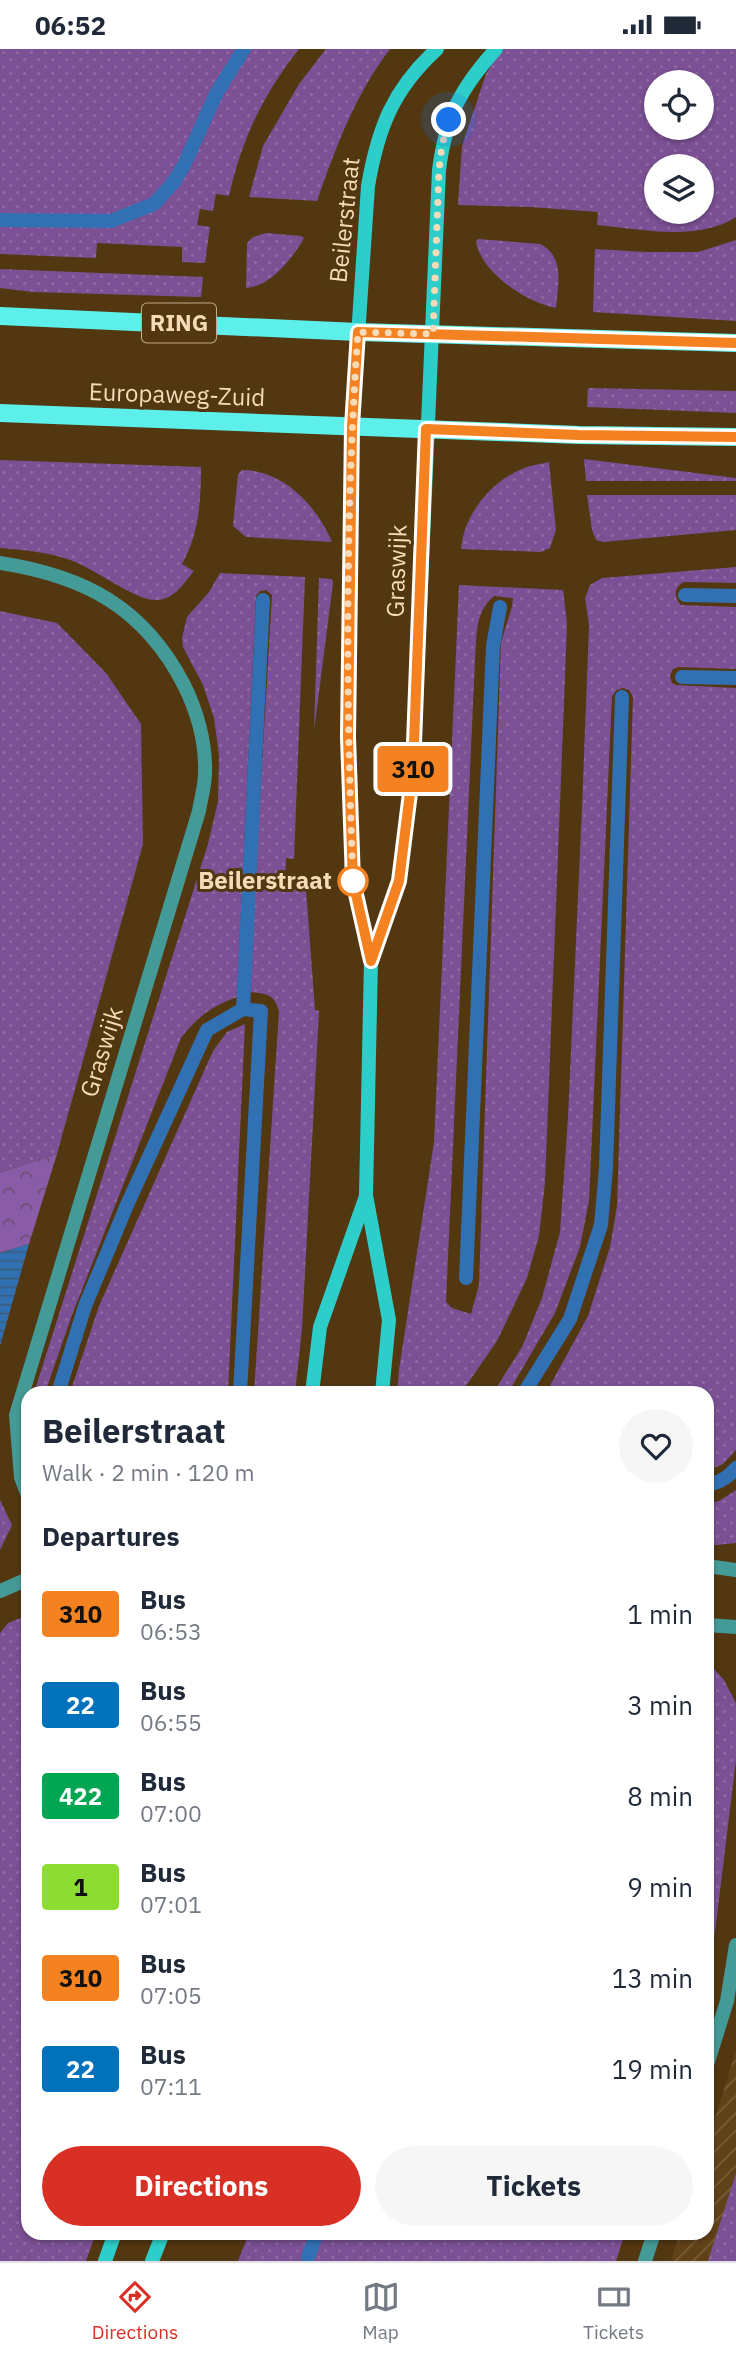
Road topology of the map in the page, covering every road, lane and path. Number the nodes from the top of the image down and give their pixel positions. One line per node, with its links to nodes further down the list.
1 (437, 49): 4 (main road, Beilerstraat)
2 (496, 49): 5 (main road)
3 (0, 316): 4 (main road, RING)
4 (358, 332): 5 (main road, RING); 8 (main road)
5 (433, 334): 6 (main road, RING); 9 (main road)
6 (736, 343)
7 (0, 413): 8 (main road, Europaweg-Zuid)
8 (352, 426): 9 (main road, Europaweg-Zuid); 12 (main road, Graswijk)
9 (426, 429): 10 (main road, Europaweg-Zuid); 12 (main road, Graswijk)
10 (736, 437)
11 (0, 563): 14 (street, Graswijk)
12 (371, 961): 13 (main road, Graswijk)
13 (366, 1195): 15 (main road, Graswijk); 16 (main road, Graswijk)
14 (25, 1386)
15 (313, 1386)
16 (383, 1386)
17 (21, 1398): 18 (street, Graswijk)
18 (21, 1477)
19 (714, 1567): 20 (street)
20 (736, 1570)
21 (21, 1582): 22 (street)
22 (0, 1591)
23 (714, 1625): 24 (street)
24 (736, 1627)
25 (736, 1945): 26 (street)
26 (714, 2043)
27 (112, 2240): 30 (main road)
28 (160, 2240): 31 (main road)
29 (652, 2240): 32 (street)
30 (105, 2261)
31 (152, 2261)
32 (645, 2261)

